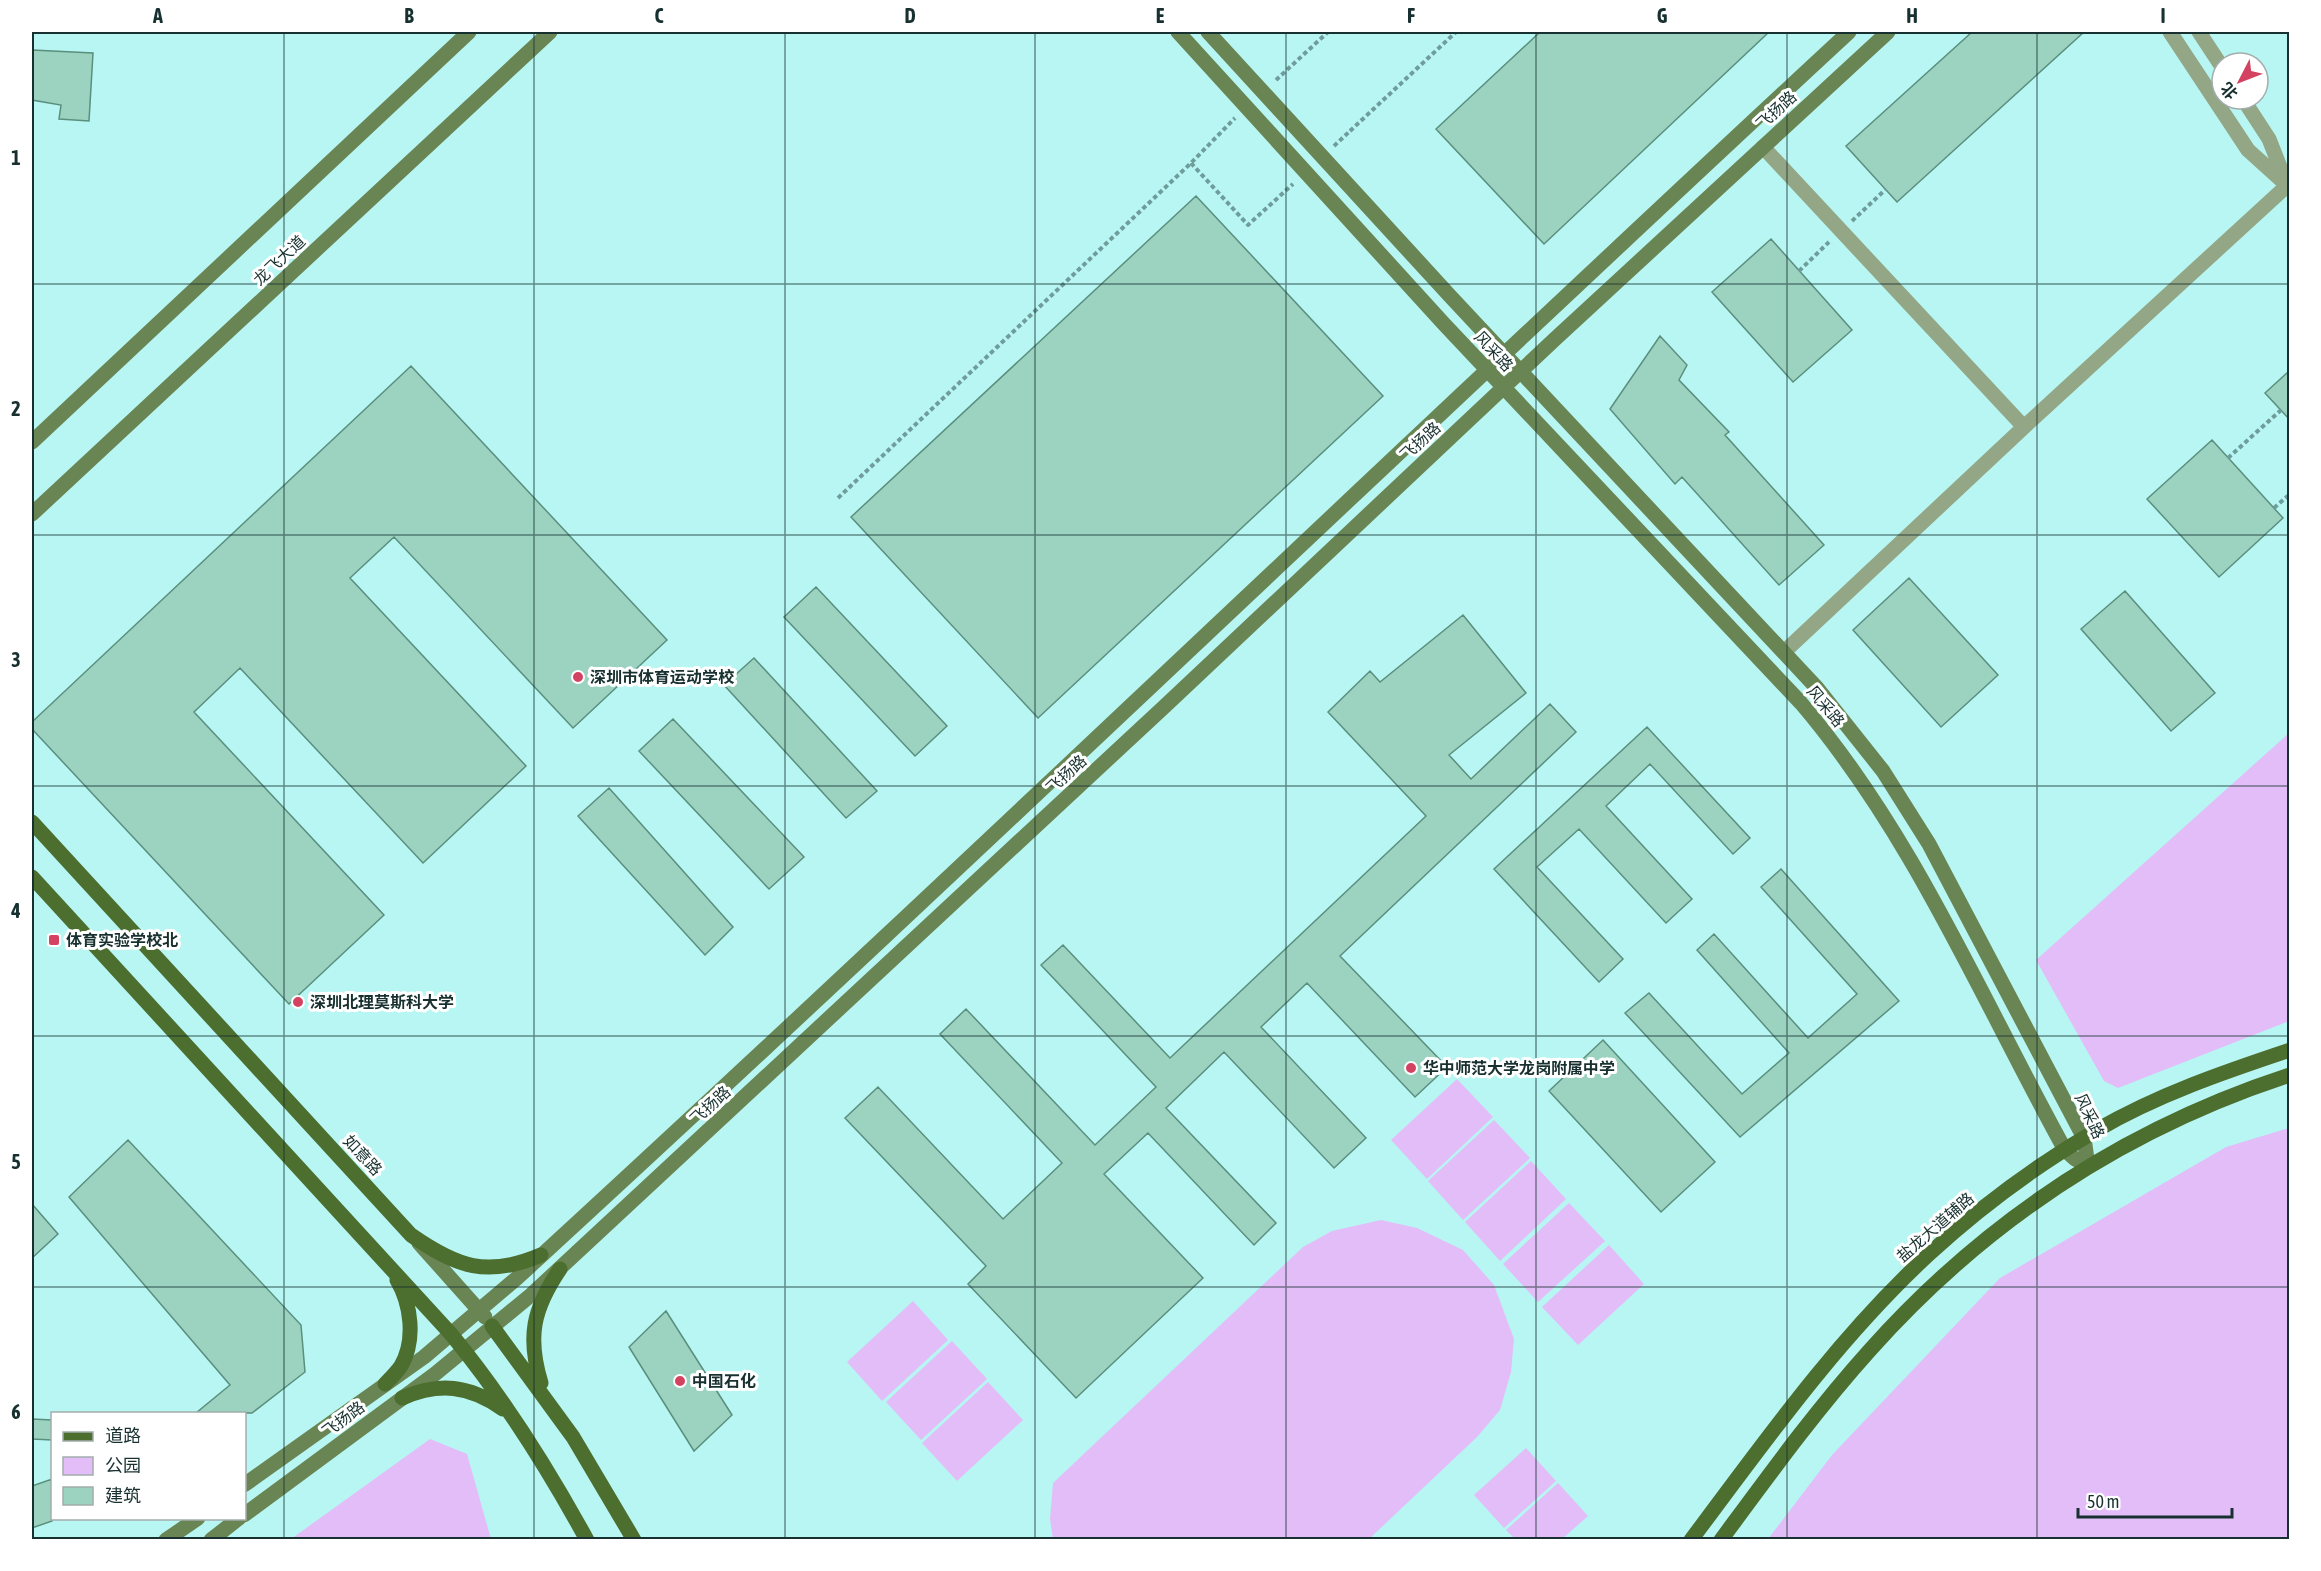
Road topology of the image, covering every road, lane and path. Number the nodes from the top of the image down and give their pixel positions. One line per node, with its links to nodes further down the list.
1 (469, 32): 26 (street)
2 (550, 32): 31 (street, 龙飞大道)
3 (1178, 32): 21 (street, 风采路)
4 (1208, 32): 20 (street, 风采路)
5 (1328, 32): 12 (path)
6 (1456, 32): 15 (path)
7 (1849, 32): 20 (street, 飞扬路)
8 (1888, 32): 16 (street, 飞扬路)
9 (2170, 32): 18 (street)
10 (2199, 32): 11 (street)
11 (2211, 51)
12 (1290, 67)
13 (2250, 111): 18 (street)
14 (1224, 128): 17 (path)
15 (1346, 135)
16 (1763, 147): 22 (street, 飞扬路); 25 (street)
17 (1191, 163): 19 (path); 29 (path)
18 (2289, 185): 25 (street)
19 (1283, 193)
20 (1503, 353): 21 (street, 飞扬路); 22 (street, 风采路)
21 (1486, 369): 23 (street, 风采路); 41 (street, 飞扬路)
22 (1520, 372): 23 (street, 飞扬路); 32 (street, 风采路)
23 (1503, 387): 38 (street, 风采路); 43 (street, 飞扬路)
24 (2281, 410): 27 (path)
25 (2024, 427): 32 (street)
26 (32, 442)
27 (2228, 458)
28 (2289, 494): 30 (path)
29 (838, 498)
30 (2274, 508)
31 (32, 514)
32 (1784, 652): 37 (street, 风采路)
33 (32, 822): 40 (main road, 如意路)
34 (32, 877): 42 (main road)
35 (2289, 1050): 37 (main road, 盐龙大道辅路)
36 (2289, 1075): 39 (main road)
37 (2084, 1138): 38 (main road, 盐龙大道辅路); 39 (street, 风采路)
38 (2065, 1150): 39 (street, 风采路); 60 (main road, 盐龙大道辅路)
39 (2088, 1166): 61 (main road)
40 (411, 1235): 41 (main road); 44 (street, 如意路)
41 (541, 1255): 44 (street, 飞扬路)
42 (386, 1261): 46 (main road); 48 (main road)
43 (560, 1269): 45 (street, 飞扬路); 49 (main road)
44 (479, 1310): 45 (street, 如意路); 46 (street, 飞扬路)
45 (492, 1326): 47 (street, 飞扬路); 49 (main road, 如意路)
46 (451, 1334): 47 (main road); 48 (street, 飞扬路)
47 (464, 1350): 50 (street, 飞扬路); 51 (main road)
48 (386, 1384): 52 (street, 飞扬路)
49 (544, 1395): 59 (main road, 如意路)
50 (402, 1398): 51 (main road); 53 (street, 飞扬路)
51 (511, 1414): 58 (main road)
52 (246, 1484)
53 (246, 1514)
54 (195, 1520): 56 (street)
55 (236, 1520): 57 (street)
56 (166, 1539)
57 (211, 1539)
58 (587, 1539)
59 (634, 1539)
60 (1690, 1539)
61 (1721, 1539)

